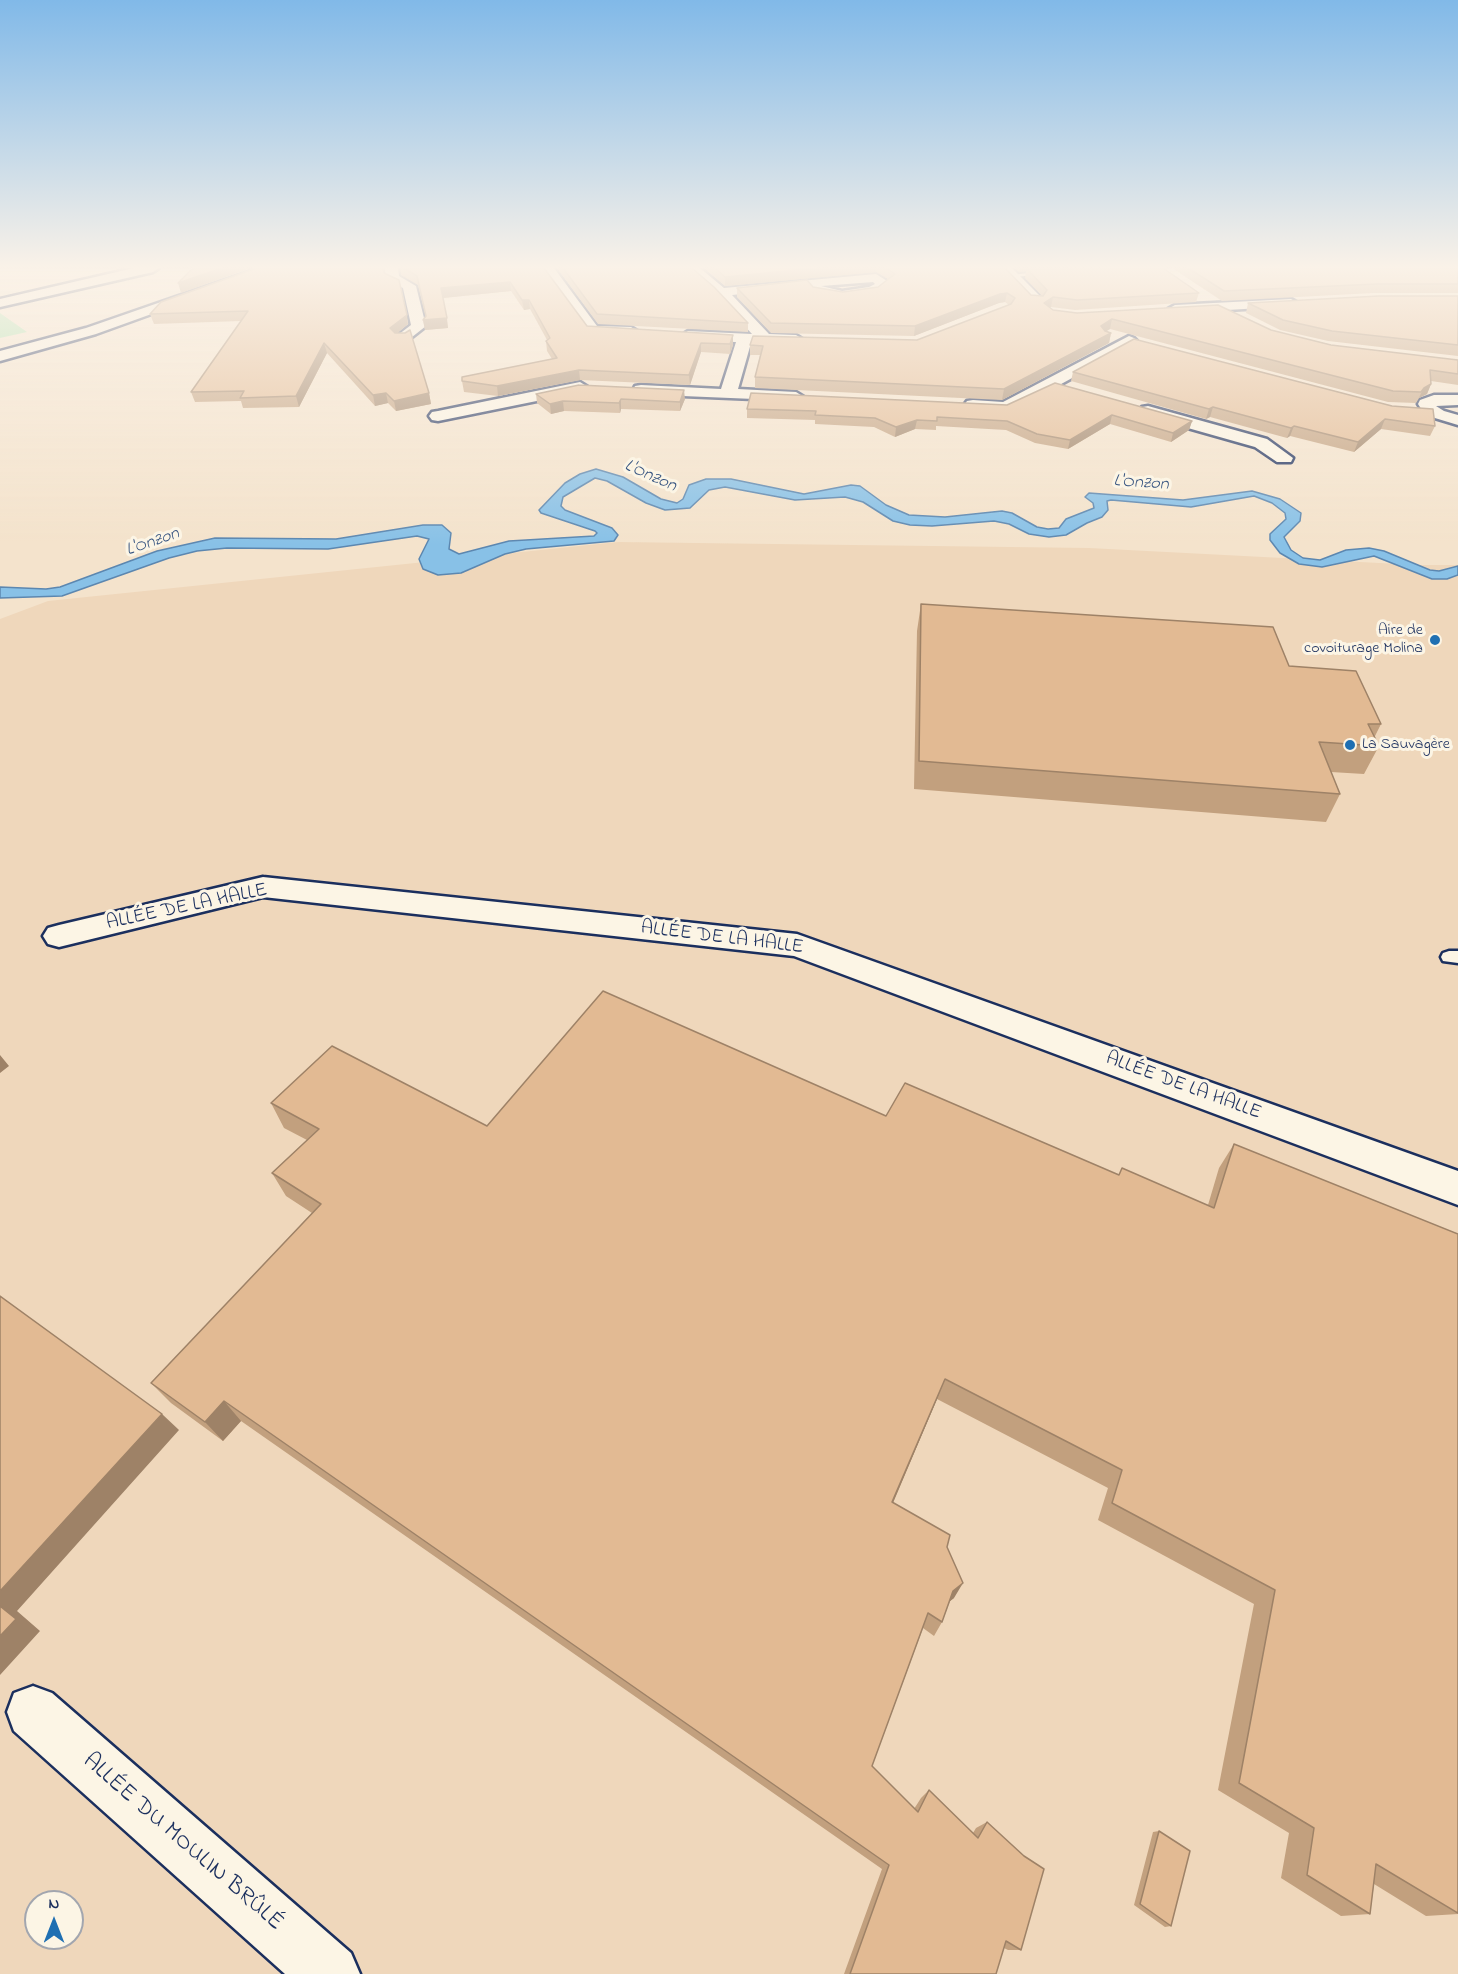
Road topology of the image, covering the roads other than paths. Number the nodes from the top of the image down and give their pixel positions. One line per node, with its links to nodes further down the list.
1 (738, 360): 7 (street)
2 (1099, 360): 3 (street)
3 (1051, 383): 6 (street); 10 (street)
4 (591, 387): 14 (street)
5 (626, 389): 7 (street)
6 (1073, 389)
7 (728, 394): 8 (street)
8 (809, 397)
9 (1458, 400): 13 (street)
10 (960, 405)
11 (1128, 405): 16 (street)
12 (1409, 410): 13 (street)
13 (1431, 411): 15 (street)
14 (438, 416)
15 (1458, 420)
16 (1284, 458)
17 (59, 936): 18 (street, ALLÉE DE LA HALLE)
18 (1458, 1188)
19 (33, 1712): 20 (street, ALLÉE DU MOULIN BRÛLÉ)
20 (330, 1974)

